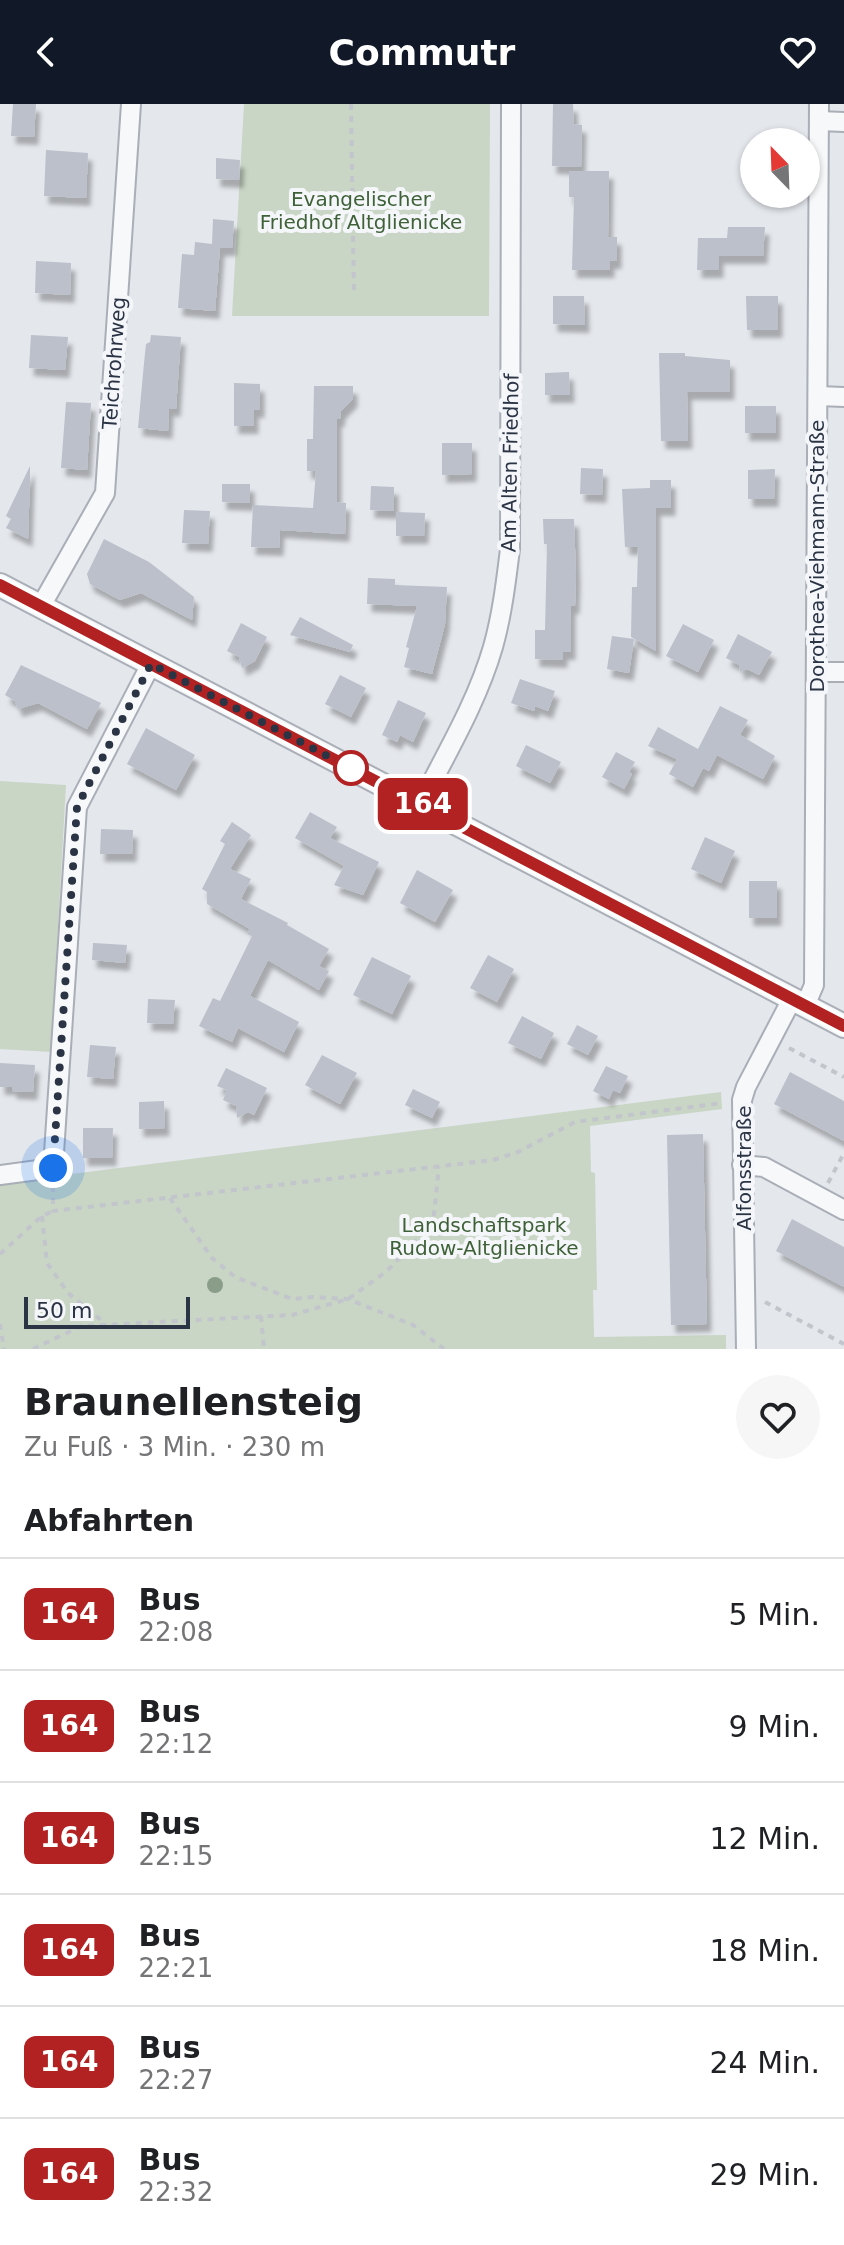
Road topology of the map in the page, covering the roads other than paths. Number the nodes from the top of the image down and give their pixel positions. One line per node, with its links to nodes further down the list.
1 (131, 104): 8 (street, Teichrohrweg)
2 (511, 104): 12 (street, Am Alten Friedhof)
3 (819, 113): 4 (street); 5 (street, Dorothea-Viehmann-Straße)
4 (844, 122)
5 (818, 396): 6 (street); 10 (street, Dorothea-Viehmann-Straße)
6 (844, 397)
7 (0, 585): 8 (street)
8 (41, 606): 9 (street)
9 (151, 664): 12 (street); 16 (street)
10 (816, 672): 11 (street); 13 (street, Dorothea-Viehmann-Straße)
11 (844, 672)
12 (421, 803): 13 (street)
13 (798, 1002): 14 (street); 15 (street, Alfonsstraße)
14 (844, 1026)
15 (742, 1165): 17 (street); 18 (street, Alfonsstraße)
16 (0, 1175)
17 (844, 1210)
18 (746, 1349)

